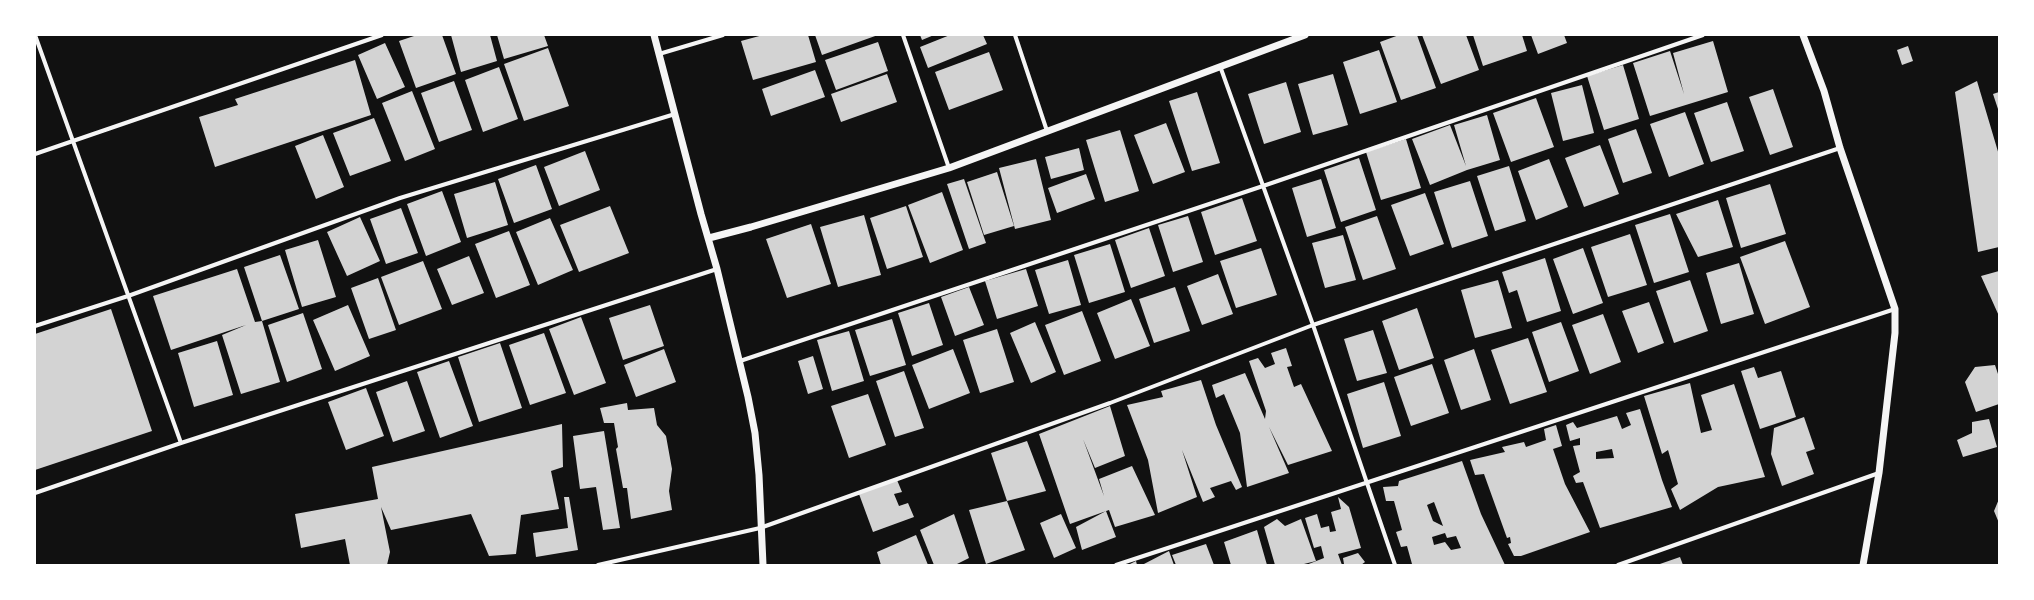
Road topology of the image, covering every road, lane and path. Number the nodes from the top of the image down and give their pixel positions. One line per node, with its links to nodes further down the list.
1 (35, 35): 14 (street)
2 (382, 35): 14 (street)
3 (654, 35): 10 (street)
4 (723, 35): 10 (street)
5 (903, 35): 17 (street)
6 (1015, 35): 13 (street)
7 (1305, 35): 11 (street)
8 (1703, 35): 18 (street)
9 (1803, 35): 15 (street)
10 (660, 54): 12 (street)
11 (1220, 66): 13 (street); 18 (street)
12 (675, 114): 19 (street); 21 (street)
13 (1047, 131): 17 (street)
14 (73, 142): 16 (street); 21 (street)
15 (1840, 148): 22 (street); 23 (street)
16 (35, 154)
17 (949, 168): 19 (street)
18 (1263, 186): 23 (street); 25 (street)
19 (709, 238): 20 (street)
20 (717, 269): 25 (street); 26 (street)
21 (128, 296): 24 (street); 26 (street)
22 (1895, 309): 27 (street); 28 (street)
23 (1313, 325): 28 (street); 30 (street)
24 (35, 326)
25 (740, 361): 30 (street)
26 (181, 443): 29 (street)
27 (1879, 473): 35 (street); 36 (street)
28 (1367, 483): 33 (street); 34 (street)
29 (35, 493)
30 (760, 528): 31 (street); 32 (street)
31 (598, 565)
32 (763, 565)
33 (1116, 565)
34 (1395, 565)
35 (1618, 565)
36 (1863, 565)

